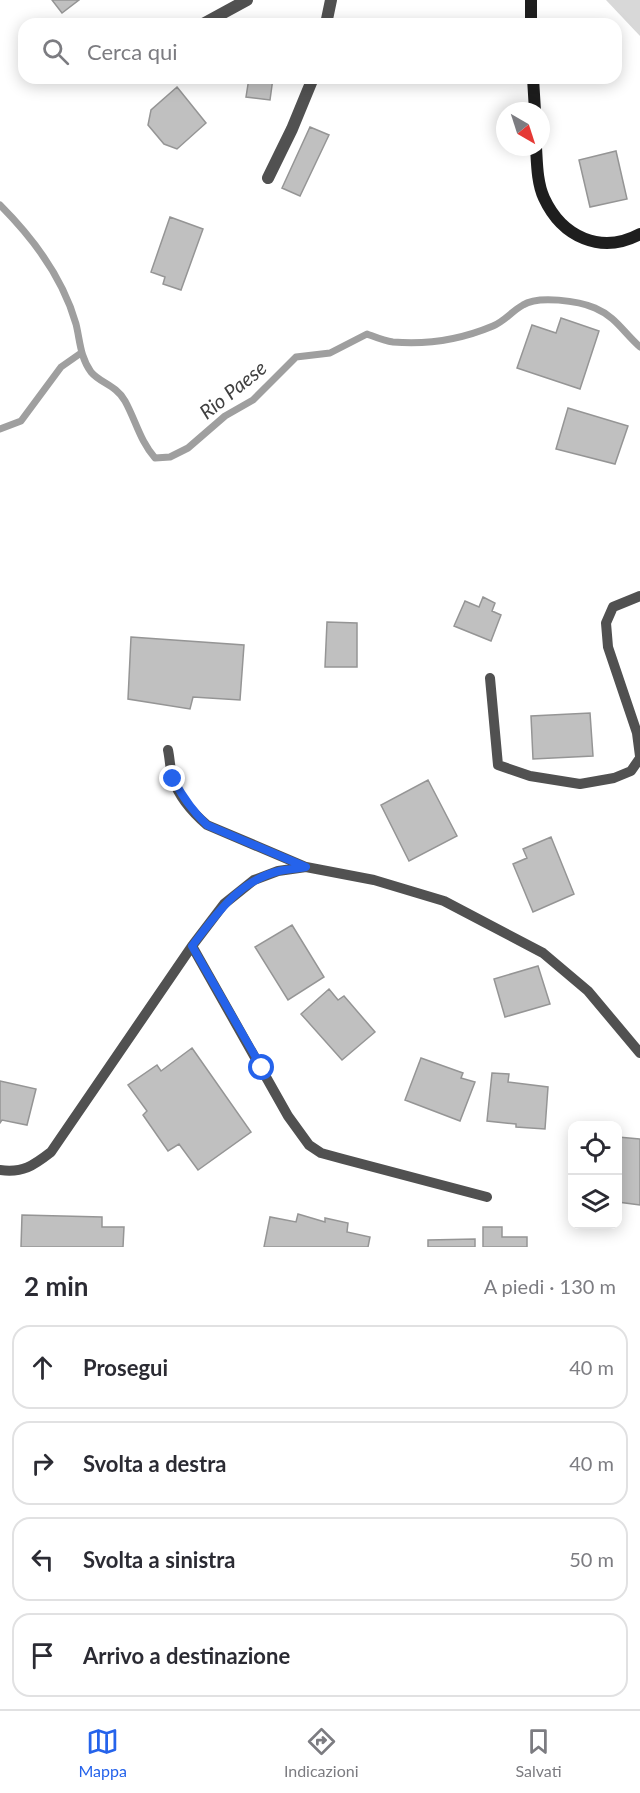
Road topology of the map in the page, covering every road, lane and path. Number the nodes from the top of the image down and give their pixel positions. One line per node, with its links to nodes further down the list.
1 (247, 0): 4 (street)
2 (332, 0): 5 (street)
3 (531, 0): 6 (street)
4 (214, 18)
5 (328, 18)
6 (531, 18)
7 (311, 84): 11 (street)
8 (533, 84): 9 (street)
9 (534, 102)
10 (537, 156): 12 (street)
11 (268, 178)
12 (640, 234)
13 (640, 596): 16 (lane)
14 (490, 678): 16 (lane)
15 (168, 750): 17 (lane)
16 (640, 757)
17 (306, 867): 18 (lane); 19 (lane)
18 (192, 946): 20 (lane); 21 (lane)
19 (640, 1053)
20 (0, 1170)
21 (487, 1197)

